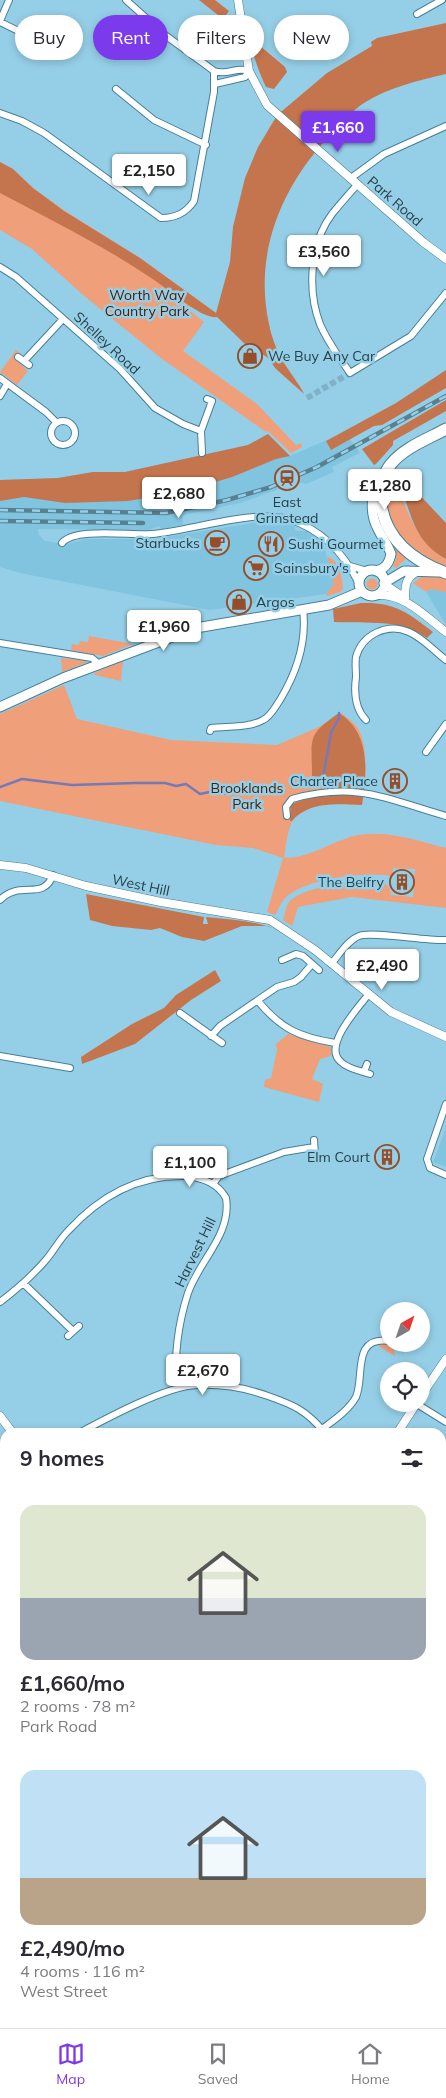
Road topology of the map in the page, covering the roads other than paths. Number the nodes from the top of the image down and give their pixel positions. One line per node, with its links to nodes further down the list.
1 (9, 0): 6 (street)
2 (126, 0): 8 (street)
3 (238, 0): 9 (street, Park Road)
4 (442, 0): 5 (street)
5 (417, 14)
6 (0, 22): 7 (street)
7 (15, 29)
8 (214, 71): 9 (street); 10 (street)
9 (249, 71): 10 (street); 15 (street, Park Road)
10 (215, 84): 14 (street)
11 (116, 89): 14 (street)
12 (0, 113): 14 (street)
13 (446, 126): 15 (street)
14 (206, 145)
15 (351, 178): 16 (street, Park Road)
16 (358, 185): 17 (street, Park Road); 19 (street)
17 (446, 259)
18 (0, 267): 20 (street, Shelley Road)
19 (446, 292)
20 (62, 319): 21 (street); 28 (street, Shelley Road)
21 (24, 361)
22 (0, 378): 23 (street)
23 (7, 384): 24 (street); 26 (street)
24 (0, 396)
25 (207, 399): 28 (street)
26 (57, 423)
27 (446, 429): 30 (highway)
28 (201, 431): 29 (street)
29 (202, 453)
30 (393, 462): 34 (main road); 35 (highway)
31 (62, 543): 32 (street)
32 (350, 566): 34 (street); 37 (street)
33 (423, 570): 35 (main road); 36 (main road); 39 (street)
34 (371, 571): 36 (main road); 37 (main road)
35 (446, 572)
36 (384, 583): 38 (main road); 39 (street)
37 (360, 588): 38 (main road); 41 (main road)
38 (377, 595): 40 (street)
39 (405, 598): 40 (street)
40 (414, 607): 42 (street)
41 (303, 609): 45 (main road); 49 (street)
42 (446, 632)
43 (0, 643): 45 (street)
44 (445, 657): 47 (street)
45 (99, 664): 46 (main road)
46 (0, 707)
47 (366, 720)
48 (446, 724): 50 (street)
49 (210, 731)
50 (426, 752)
51 (287, 816): 52 (street)
52 (446, 816)
53 (0, 864): 54 (street, West Hill)
54 (53, 875): 55 (street); 59 (street, West Hill)
55 (0, 900)
56 (446, 940): 59 (street)
57 (282, 960): 58 (street)
58 (312, 964): 60 (street); 62 (street)
59 (331, 964): 61 (street)
60 (319, 970)
61 (368, 995): 65 (street); 67 (street)
62 (258, 1001): 64 (street); 67 (street)
63 (180, 1013): 64 (street)
64 (211, 1036): 66 (street)
65 (446, 1038)
66 (222, 1043)
67 (335, 1043): 69 (street)
68 (0, 1056): 70 (street)
69 (367, 1064)
70 (70, 1068)
71 (446, 1104): 73 (street)
72 (314, 1147): 74 (street)
73 (446, 1175)
74 (213, 1184): 75 (street); 83 (street, Harvest Hill)
75 (24, 1284): 76 (street); 78 (street)
76 (0, 1302)
77 (79, 1326): 78 (street)
78 (73, 1331): 79 (street)
79 (68, 1336)
80 (380, 1341): 91 (street)
81 (446, 1359): 82 (street)
82 (430, 1383)
83 (178, 1388): 89 (street); 90 (street)
84 (412, 1412): 92 (street)
85 (430, 1412): 87 (street)
86 (0, 1416): 88 (street)
87 (446, 1422)
88 (9, 1428)
89 (89, 1428)
90 (320, 1428)
91 (326, 1428)
92 (401, 1428)
93 (446, 1826): 94 (street)
94 (446, 1851)

